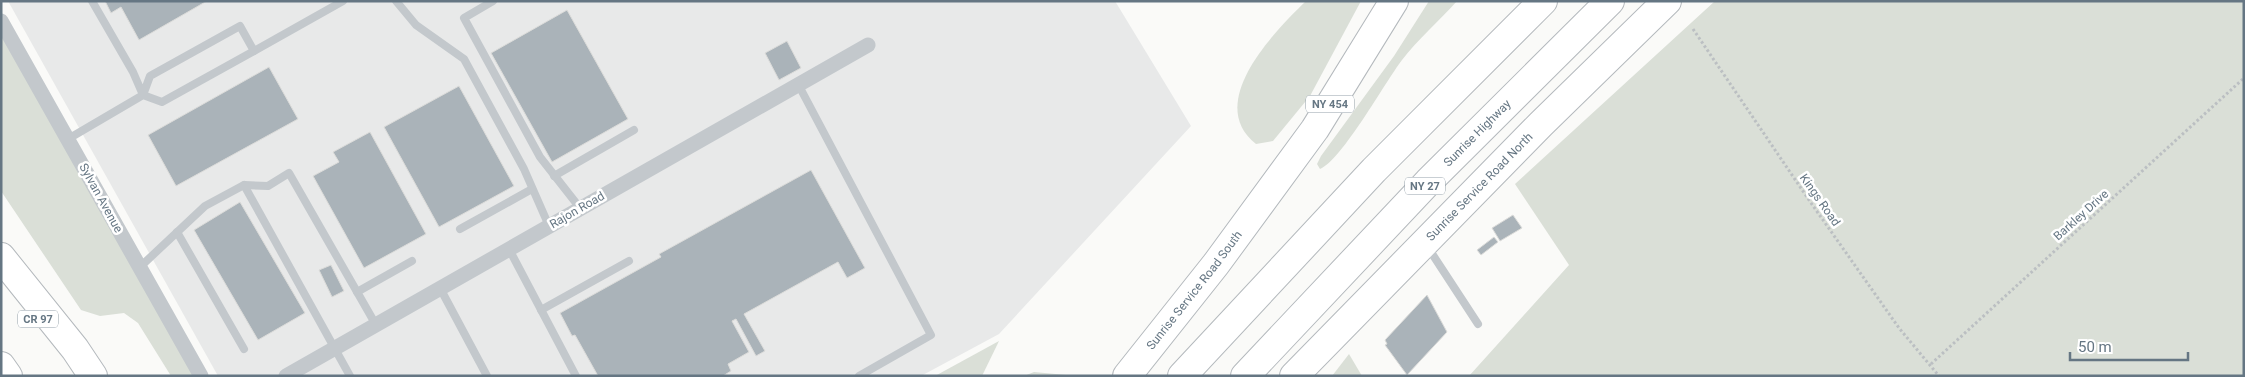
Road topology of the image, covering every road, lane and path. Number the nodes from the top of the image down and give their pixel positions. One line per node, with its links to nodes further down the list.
1 (92, 1): 15 (lane)
2 (343, 1): 12 (lane)
3 (396, 1): 20 (lane)
4 (492, 1): 18 (lane)
5 (1394, 1): 50 (highway, Sunrise Service Road South / NY 454)
6 (1543, 1): 51 (highway)
7 (1610, 1): 52 (highway, Sunrise Highway / NY 27)
8 (1667, 1): 25 (highway, Sunrise Service Road North)
9 (1, 21): 17 (street, Sylvan Avenue)
10 (1693, 29): 39 (path, Kings Road)
11 (868, 45): 14 (street, Rajon Road)
12 (254, 51): 15 (lane); 15 (lane)
13 (2244, 78): 39 (path, Barkley Drive)
14 (798, 84): 21 (street, Rajon Road); 49 (lane)
15 (143, 95): 17 (lane)
16 (634, 130): 18 (lane)
17 (68, 139): 31 (street, Sylvan Avenue)
18 (554, 176): 21 (lane)
19 (244, 185): 24 (lane); 33 (lane); 37 (lane)
20 (532, 189): 22 (lane); 23 (lane)
21 (580, 208): 22 (street, Rajon Road)
22 (549, 226): 26 (street, Rajon Road)
23 (460, 228)
24 (177, 232): 31 (lane); 38 (lane)
25 (1425, 242): 35 (lane); 53 (highway, Sunrise Service Road North)
26 (509, 249): 32 (street, Rajon Road); 34 (lane)
27 (1, 257): 43 (highway)
28 (1, 261): 42 (highway, CR 97)
29 (629, 261): 34 (lane)
30 (412, 262): 33 (lane)
31 (140, 267): 44 (street, Sylvan Avenue)
32 (440, 288): 36 (street, Rajon Road); 47 (lane)
33 (357, 292): 36 (lane)
34 (541, 310): 48 (lane)
35 (1478, 324)
36 (376, 325): 37 (street, Rajon Road)
37 (336, 348): 45 (street, Rajon Road); 46 (lane)
38 (244, 349)
39 (1931, 364): 54 (path, Kings Road)
40 (1, 366): 41 (highway)
41 (8, 376)
42 (75, 376)
43 (93, 376)
44 (201, 376)
45 (286, 376)
46 (350, 376)
47 (487, 376)
48 (576, 376)
49 (859, 376)
50 (1127, 376)
51 (1182, 376)
52 (1245, 376)
53 (1294, 376)
54 (1939, 376)

